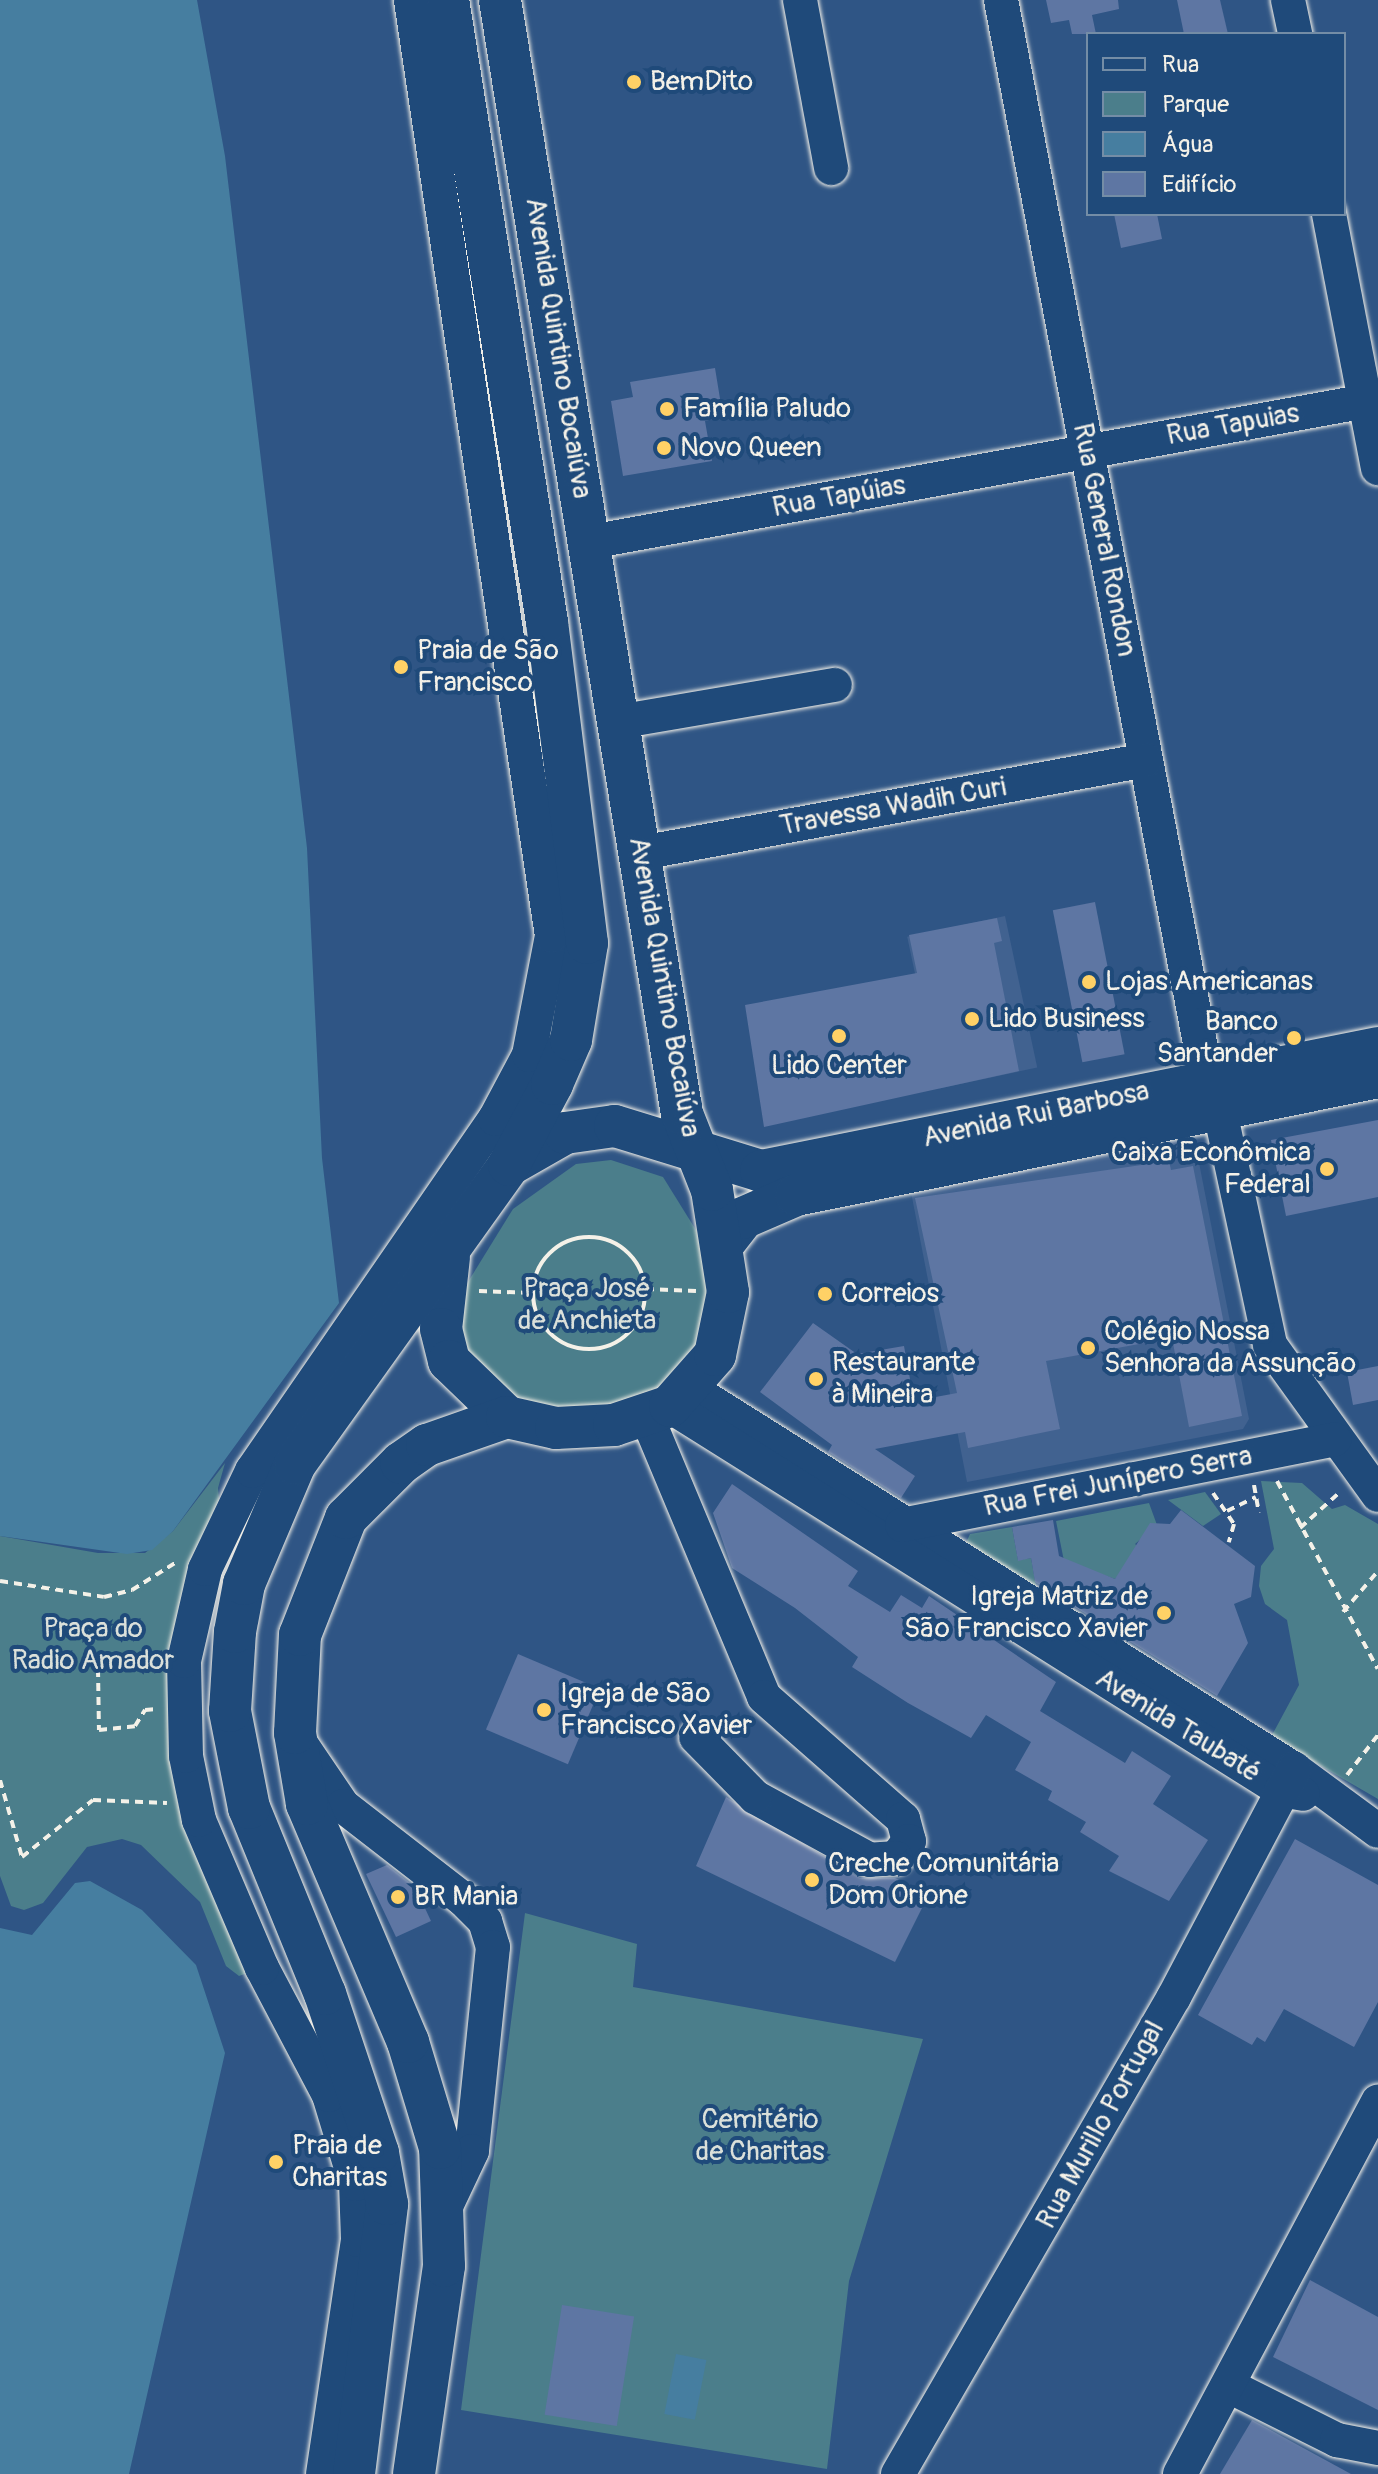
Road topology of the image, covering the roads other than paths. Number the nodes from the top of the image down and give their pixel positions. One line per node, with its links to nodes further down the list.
1 (411, 0): 38 (street)
2 (448, 0): 22 (main road, Avenida Quintino Bocaiúva)
3 (500, 0): 13 (main road, Avenida Quintino Bocaiúva)
4 (800, 0): 8 (street)
5 (1001, 0): 11 (street, Rua General Rondon)
6 (1288, 0): 7 (street)
7 (1295, 32)
8 (831, 168)
9 (1329, 216): 10 (street)
10 (1372, 400): 11 (street, Rua Tapuias); 12 (street)
11 (1087, 451): 13 (street, Rua Tapúias); 16 (street, Rua General Rondon)
12 (1378, 468)
13 (590, 542): 15 (main road, Avenida Quintino Bocaiúva)
14 (835, 685): 15 (street)
15 (618, 722): 17 (main road, Avenida Quintino Bocaiúva)
16 (1146, 760): 17 (street, Travessa Wadih Curi); 20 (street, Rua General Rondon)
17 (641, 853): 21 (main road, Avenida Quintino Bocaiúva)
18 (1378, 1048): 20 (main road, Avenida Rui Barbosa)
19 (1378, 1077): 20 (main road, Avenida Rui Barbosa)
20 (1213, 1096): 21 (main road, Avenida Rui Barbosa); 23 (main road, Avenida Rui Barbosa); 27 (street, Rua General Rondon)
21 (695, 1154): 22 (main road, Avenida Rui Barbosa); 23 (main road, Avenida Quintino Bocaiúva)
22 (509, 1165): 24 (main road, Avenida Quintino Bocaiúva)
23 (723, 1244): 25 (main road, Avenida Quintino Bocaiúva)
24 (451, 1247): 26 (main road); 39 (main road, Avenida Quintino Bocaiúva)
25 (669, 1404): 26 (main road); 29 (street, Avenida Taubaté); 31 (street); 32 (street, Avenida Taubaté)
26 (507, 1417): 30 (main road)
27 (1335, 1439): 28 (street, Rua General Rondon); 29 (street, Rua Frei Junípero Serra)
28 (1370, 1484)
29 (902, 1525): 32 (street, Avenida Taubaté)
30 (295, 1733): 35 (main road); 35 (street)
31 (696, 1737)
32 (1288, 1779): 33 (street, Avenida Taubaté); 41 (street, Rua Murillo Portugal)
33 (1378, 1831)
34 (1378, 2101): 36 (street)
35 (446, 2206): 40 (main road)
36 (1231, 2387): 37 (street); 42 (street)
37 (1378, 2448)
38 (323, 2474)
39 (354, 2474)
40 (414, 2474)
41 (898, 2474)
42 (1180, 2474)

